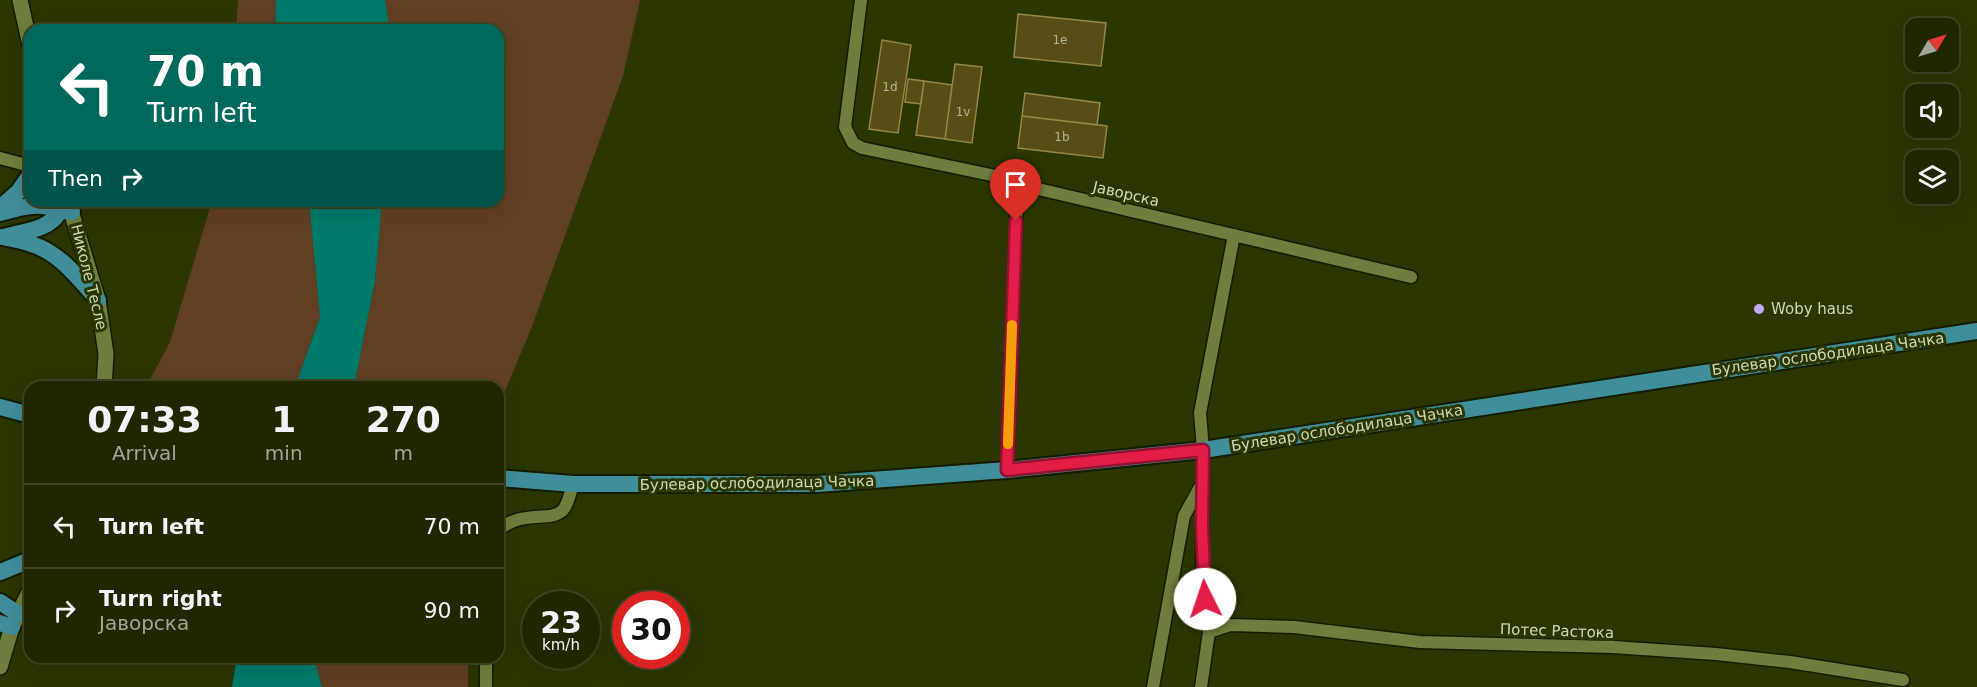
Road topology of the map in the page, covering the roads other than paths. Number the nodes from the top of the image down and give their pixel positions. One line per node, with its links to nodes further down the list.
1 (20, 0): 3 (street)
2 (861, 0): 7 (street, Јаворска)
3 (25, 24)
4 (0, 158): 5 (street)
5 (24, 164)
6 (24, 184): 10 (main road)
7 (1010, 184): 13 (street, Јаворска); 22 (street)
8 (26, 207): 12 (main road)
9 (50, 207): 11 (main road)
10 (0, 208)
11 (66, 208): 14 (main road); 16 (street, Николе Тесле)
12 (0, 213)
13 (1234, 235): 15 (street, Јаворска); 21 (street)
14 (1, 237): 16 (main road)
15 (1411, 277)
16 (98, 300): 18 (street, Николе Тесле)
17 (1977, 331): 21 (main road, Булевар ослободилаца Чачка)
18 (104, 381)
19 (0, 407): 20 (main road)
20 (24, 413)
21 (1203, 450): 22 (main road, Булевар ослободилаца Чачка); 25 (street)
22 (1007, 470): 24 (main road, Булевар ослободилаца Чачка)
23 (504, 478): 24 (main road, Булевар ослободилаца Чачка)
24 (573, 484): 26 (street)
25 (1201, 486): 32 (street); 37 (street)
26 (504, 527)
27 (24, 562): 28 (main road)
28 (0, 572)
29 (24, 599): 31 (street)
30 (0, 602): 31 (main road)
31 (10, 621): 34 (street)
32 (1209, 632): 35 (street, Потес Растока); 38 (street)
33 (486, 663): 36 (street)
34 (0, 667)
35 (1903, 680)
36 (486, 687)
37 (1153, 687)
38 (1201, 687)

